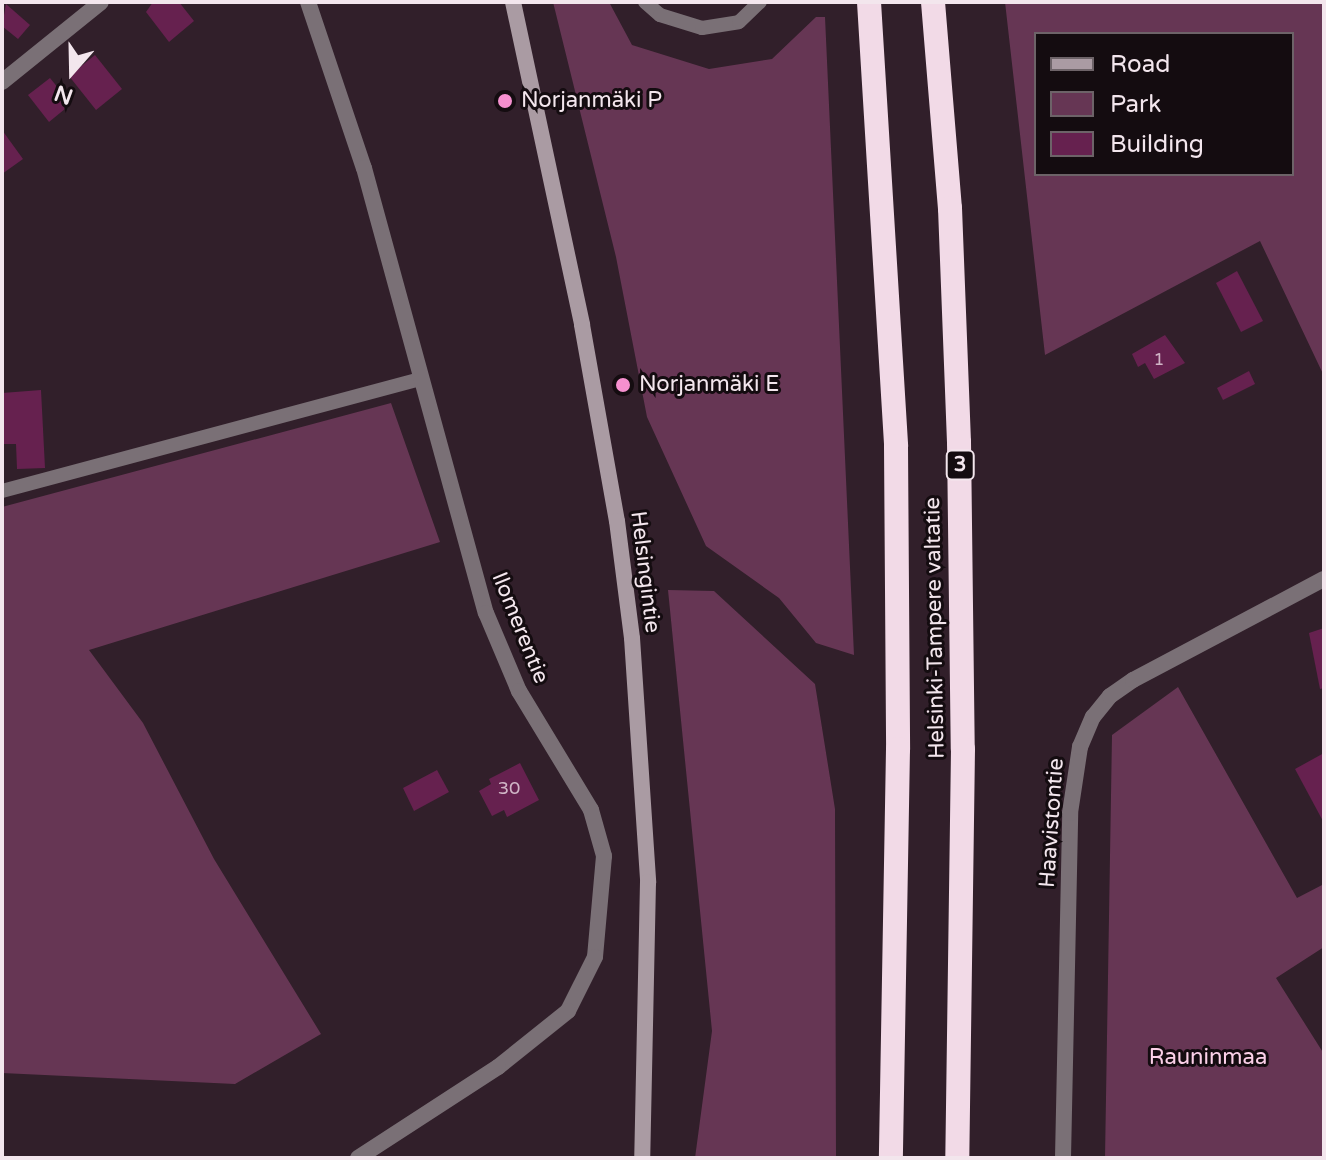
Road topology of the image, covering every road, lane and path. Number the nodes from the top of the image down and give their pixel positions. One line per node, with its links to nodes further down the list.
1 (101, 2): 8 (street)
2 (308, 2): 9 (street, Ilomerentie)
3 (513, 2): 13 (main road, Helsingintie)
4 (645, 2): 5 (lane)
5 (760, 2)
6 (869, 2): 14 (highway, Helsinki-Tampere valtatie)
7 (933, 2): 15 (highway, Helsinki-Tampere valtatie / 3)
8 (2, 82)
9 (421, 379): 10 (lane); 12 (street, Ilomerentie)
10 (2, 491)
11 (1324, 579): 16 (street, Haavistontie)
12 (358, 1158)
13 (642, 1158)
14 (891, 1158)
15 (957, 1158)
16 (1063, 1158)

